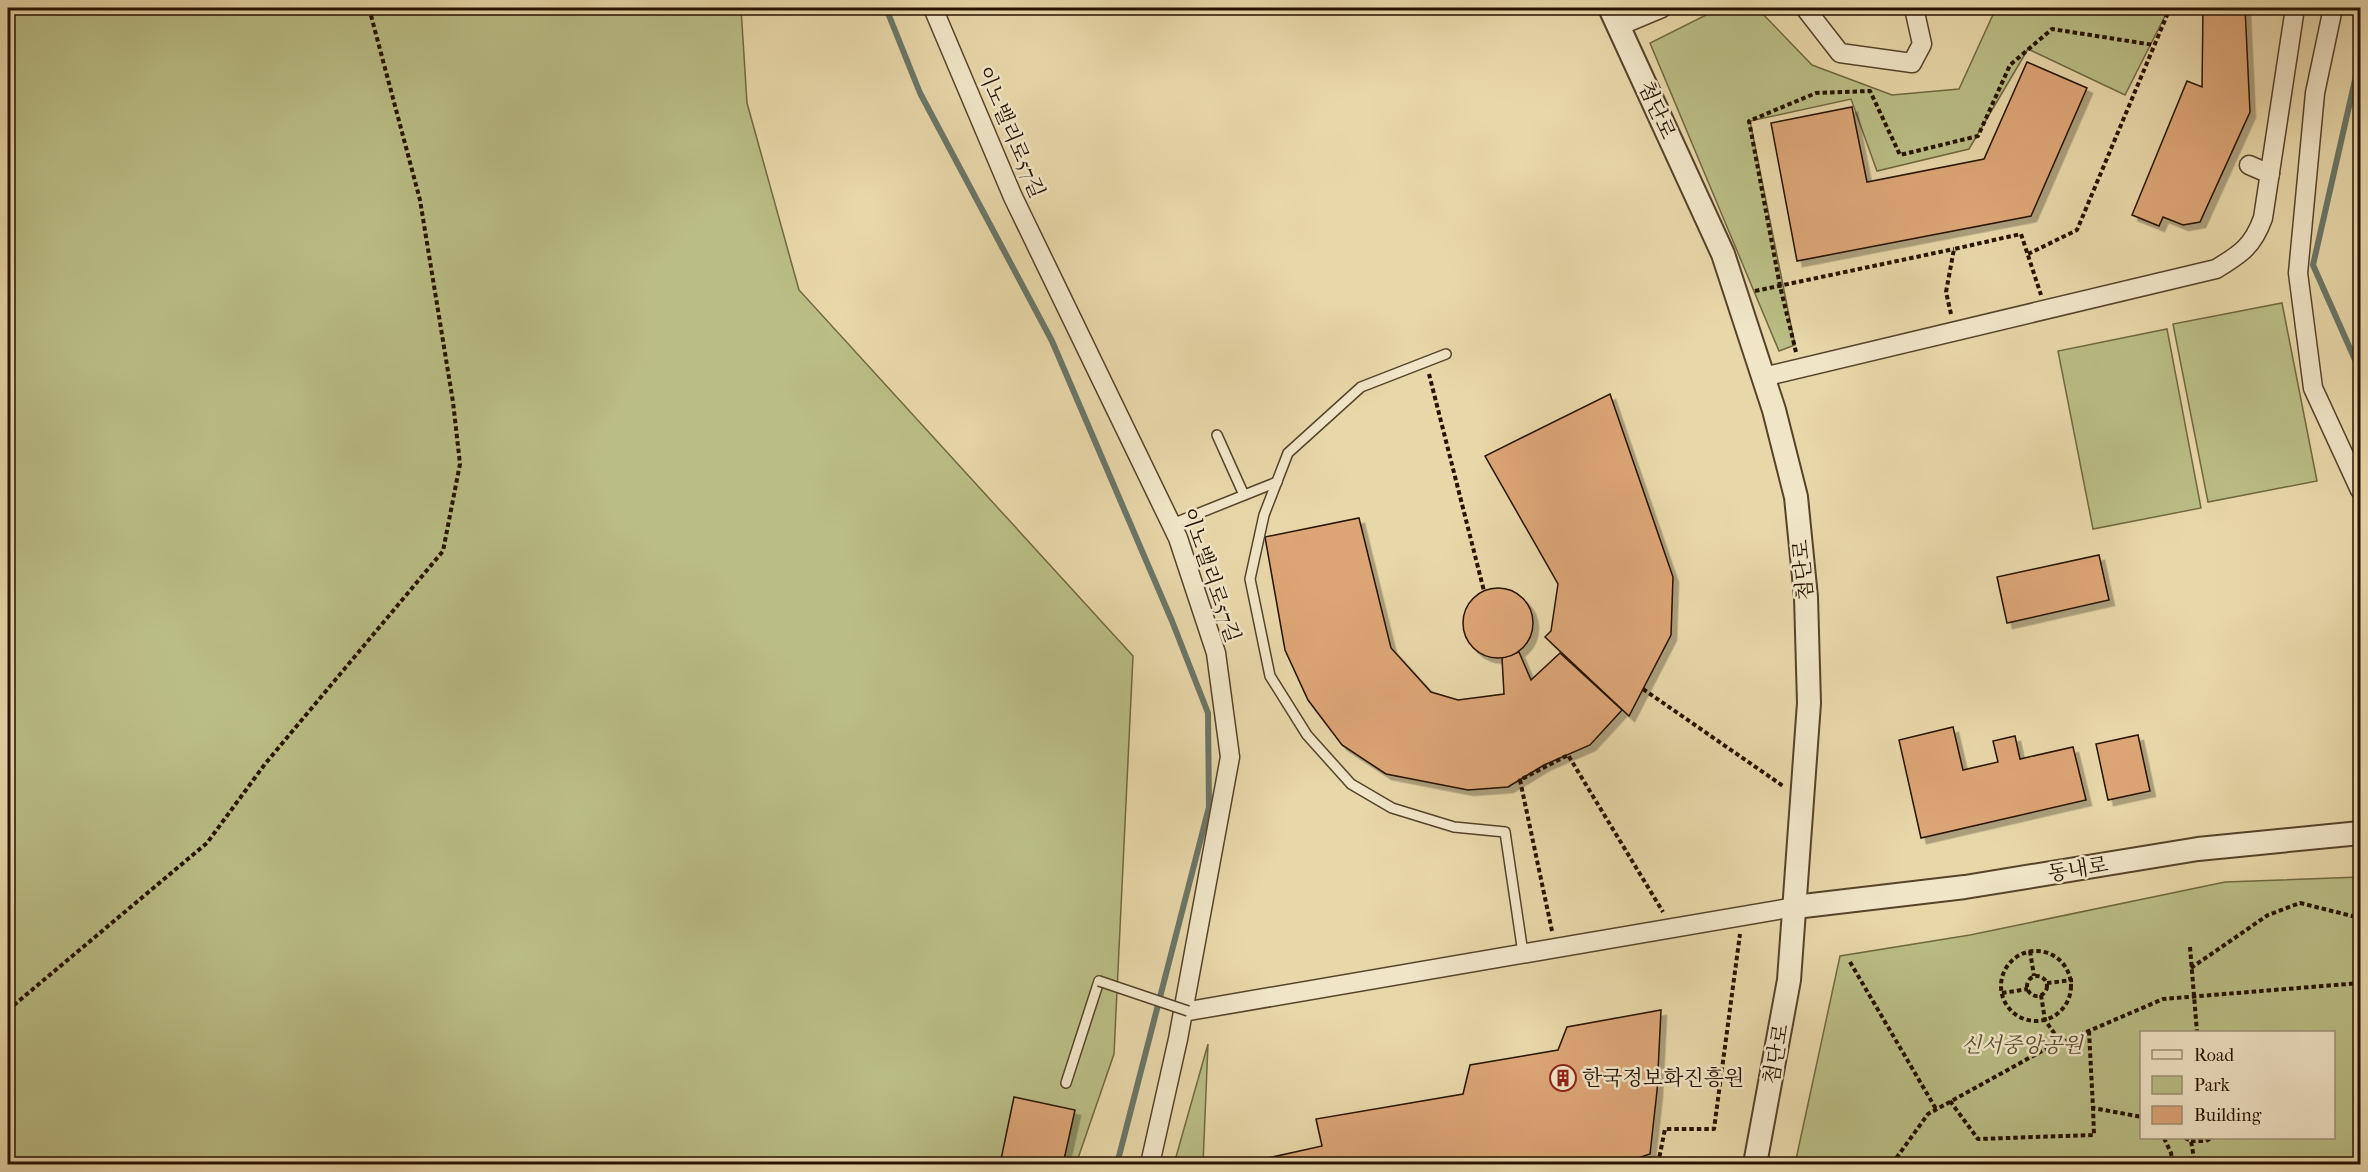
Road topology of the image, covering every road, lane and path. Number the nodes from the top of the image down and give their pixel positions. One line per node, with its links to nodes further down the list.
1 (369, 8): 53 (path)
2 (933, 8): 28 (street, 이노밸리로57길)
3 (1662, 8): 9 (street)
4 (1806, 8): 5 (street)
5 (1914, 8)
6 (2170, 8): 10 (path)
7 (2295, 8): 12 (street)
8 (2333, 8): 26 (street)
9 (1614, 17): 16 (street, 첨단로)
10 (2154, 45): 14 (path); 15 (path)
11 (2249, 165): 12 (street)
12 (2270, 174): 17 (street)
13 (1954, 249): 14 (path); 15 (path); 19 (path)
14 (2028, 254): 17 (path)
15 (1780, 286): 16 (path); 21 (path)
16 (1736, 296): 23 (street, 첨단로)
17 (2046, 310): 19 (street)
18 (1941, 318): 19 (path)
19 (1954, 323): 23 (street)
20 (1446, 354): 22 (lane)
21 (1797, 356)
22 (1426, 362): 25 (lane); 29 (path)
23 (1763, 377): 31 (street, 첨단로)
24 (1217, 435): 27 (lane)
25 (1277, 482): 27 (lane); 42 (lane)
26 (2361, 490)
27 (1244, 495): 28 (lane)
28 (1172, 524): 54 (street, 이노밸리로57길)
29 (1484, 591)
30 (1643, 689): 31 (path)
31 (1803, 800): 35 (street, 첨단로)
32 (2361, 833): 35 (street, 동내로)
33 (2355, 876): 34 (path)
34 (2361, 879)
35 (1795, 907): 36 (street); 70 (street, 첨단로)
36 (1743, 916): 38 (street); 69 (path)
37 (2361, 918): 44 (path)
38 (1673, 928): 40 (street); 40 (path)
39 (2190, 947): 44 (path)
40 (1555, 948): 42 (street)
41 (2030, 951): 45 (path); 50 (path); 55 (path)
42 (1523, 954): 54 (street)
43 (1850, 962): 62 (path)
44 (2191, 968): 52 (path)
45 (2034, 976): 47 (path); 49 (path)
46 (2073, 980): 47 (path)
47 (2047, 983): 51 (path)
48 (2361, 983): 52 (path)
49 (2028, 989): 50 (path); 51 (path)
50 (2002, 993): 55 (path)
51 (2041, 995): 55 (path)
52 (2193, 997): 56 (path); 57 (path)
53 (8, 1010)
54 (1186, 1012): 59 (lane, bridge); 68 (street, 이노밸리로57길)
55 (2045, 1020): 58 (path)
56 (2089, 1031): 58 (path); 61 (path)
57 (2197, 1031)
58 (2061, 1043): 60 (path)
59 (1066, 1083)
60 (1950, 1101): 61 (path); 62 (path)
61 (2093, 1108): 63 (path)
62 (1936, 1109): 71 (path)
63 (2140, 1117)
64 (2165, 1139): 72 (path)
65 (2188, 1139): 67 (path)
66 (2208, 1139): 67 (path)
67 (2191, 1141): 73 (path)
68 (1150, 1164)
69 (1658, 1164)
70 (1755, 1164)
71 (1892, 1164)
72 (2173, 1164)
73 (2195, 1164)

